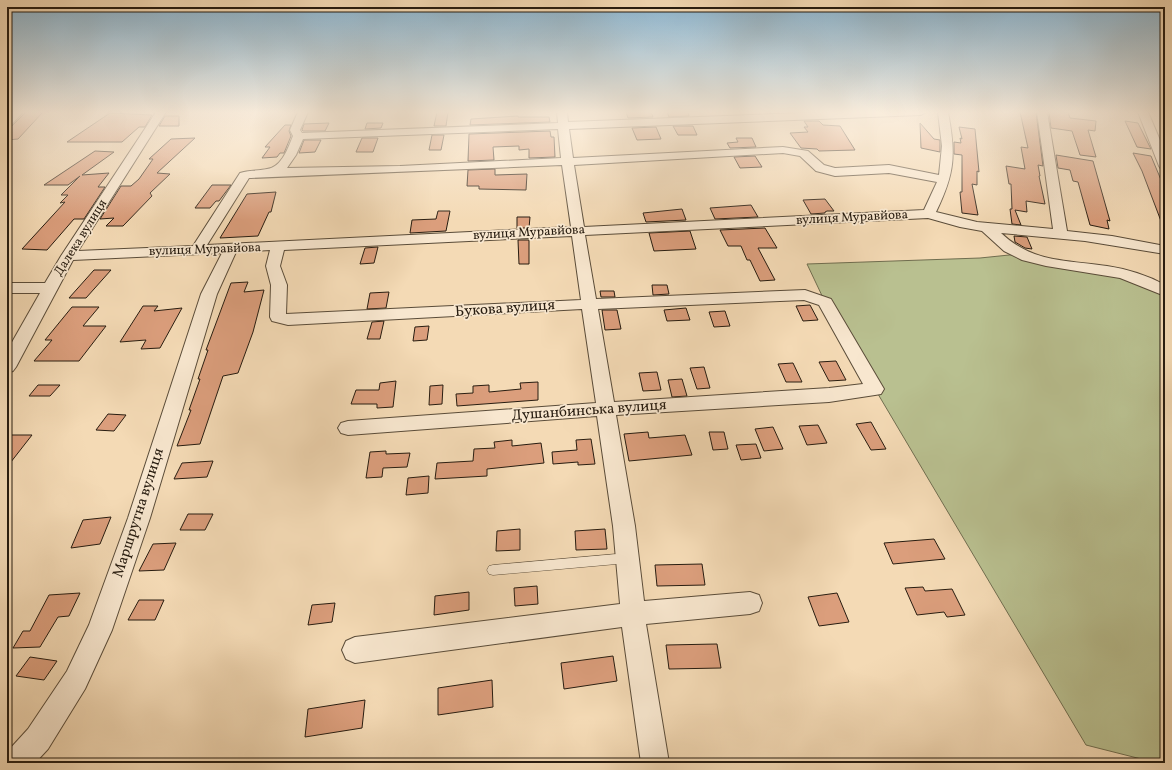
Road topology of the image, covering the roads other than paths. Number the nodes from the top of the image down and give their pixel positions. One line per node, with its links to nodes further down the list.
1 (138, 148): 19 (street, Далека вулиця)
2 (293, 148): 9 (street)
3 (566, 148): 7 (street)
4 (947, 148): 10 (street)
5 (1048, 148): 14 (street)
6 (1158, 148): 8 (street)
7 (567, 161): 9 (street); 10 (street); 13 (street)
8 (1165, 166)
9 (273, 172): 17 (street)
10 (944, 180): 11 (street)
11 (928, 214): 12 (street, вулиця Муравйова); 13 (street, вулиця Муравйова)
12 (987, 228): 14 (street, вулиця Муравйова); 22 (street)
13 (579, 231): 15 (street, вулиця Муравйова); 24 (street)
14 (1061, 234): 18 (street, вулиця Муравйова)
15 (278, 246): 16 (street, вулиця Муравйова); 24 (street, Букова вулиця)
16 (231, 248): 17 (street, вулиця Муравйова); 33 (street, Маршрутна вулиця)
17 (197, 250): 19 (street, вулиця Муравйова)
18 (1165, 250)
19 (68, 256): 21 (street, Далека вулиця)
20 (7, 288): 21 (street)
21 (50, 288): 25 (street, Далека вулиця)
22 (1165, 291)
23 (805, 295): 24 (street, Букова вулиця); 26 (street, Душанбинська вулиця)
24 (591, 304): 26 (street)
25 (7, 367)
26 (606, 409): 27 (street, Душанбинська вулиця); 28 (street)
27 (348, 428)
28 (628, 558): 29 (lane); 31 (street)
29 (493, 570)
30 (750, 604): 31 (street)
31 (633, 614): 32 (street); 34 (street)
32 (355, 650)
33 (16, 763)
34 (655, 763)

